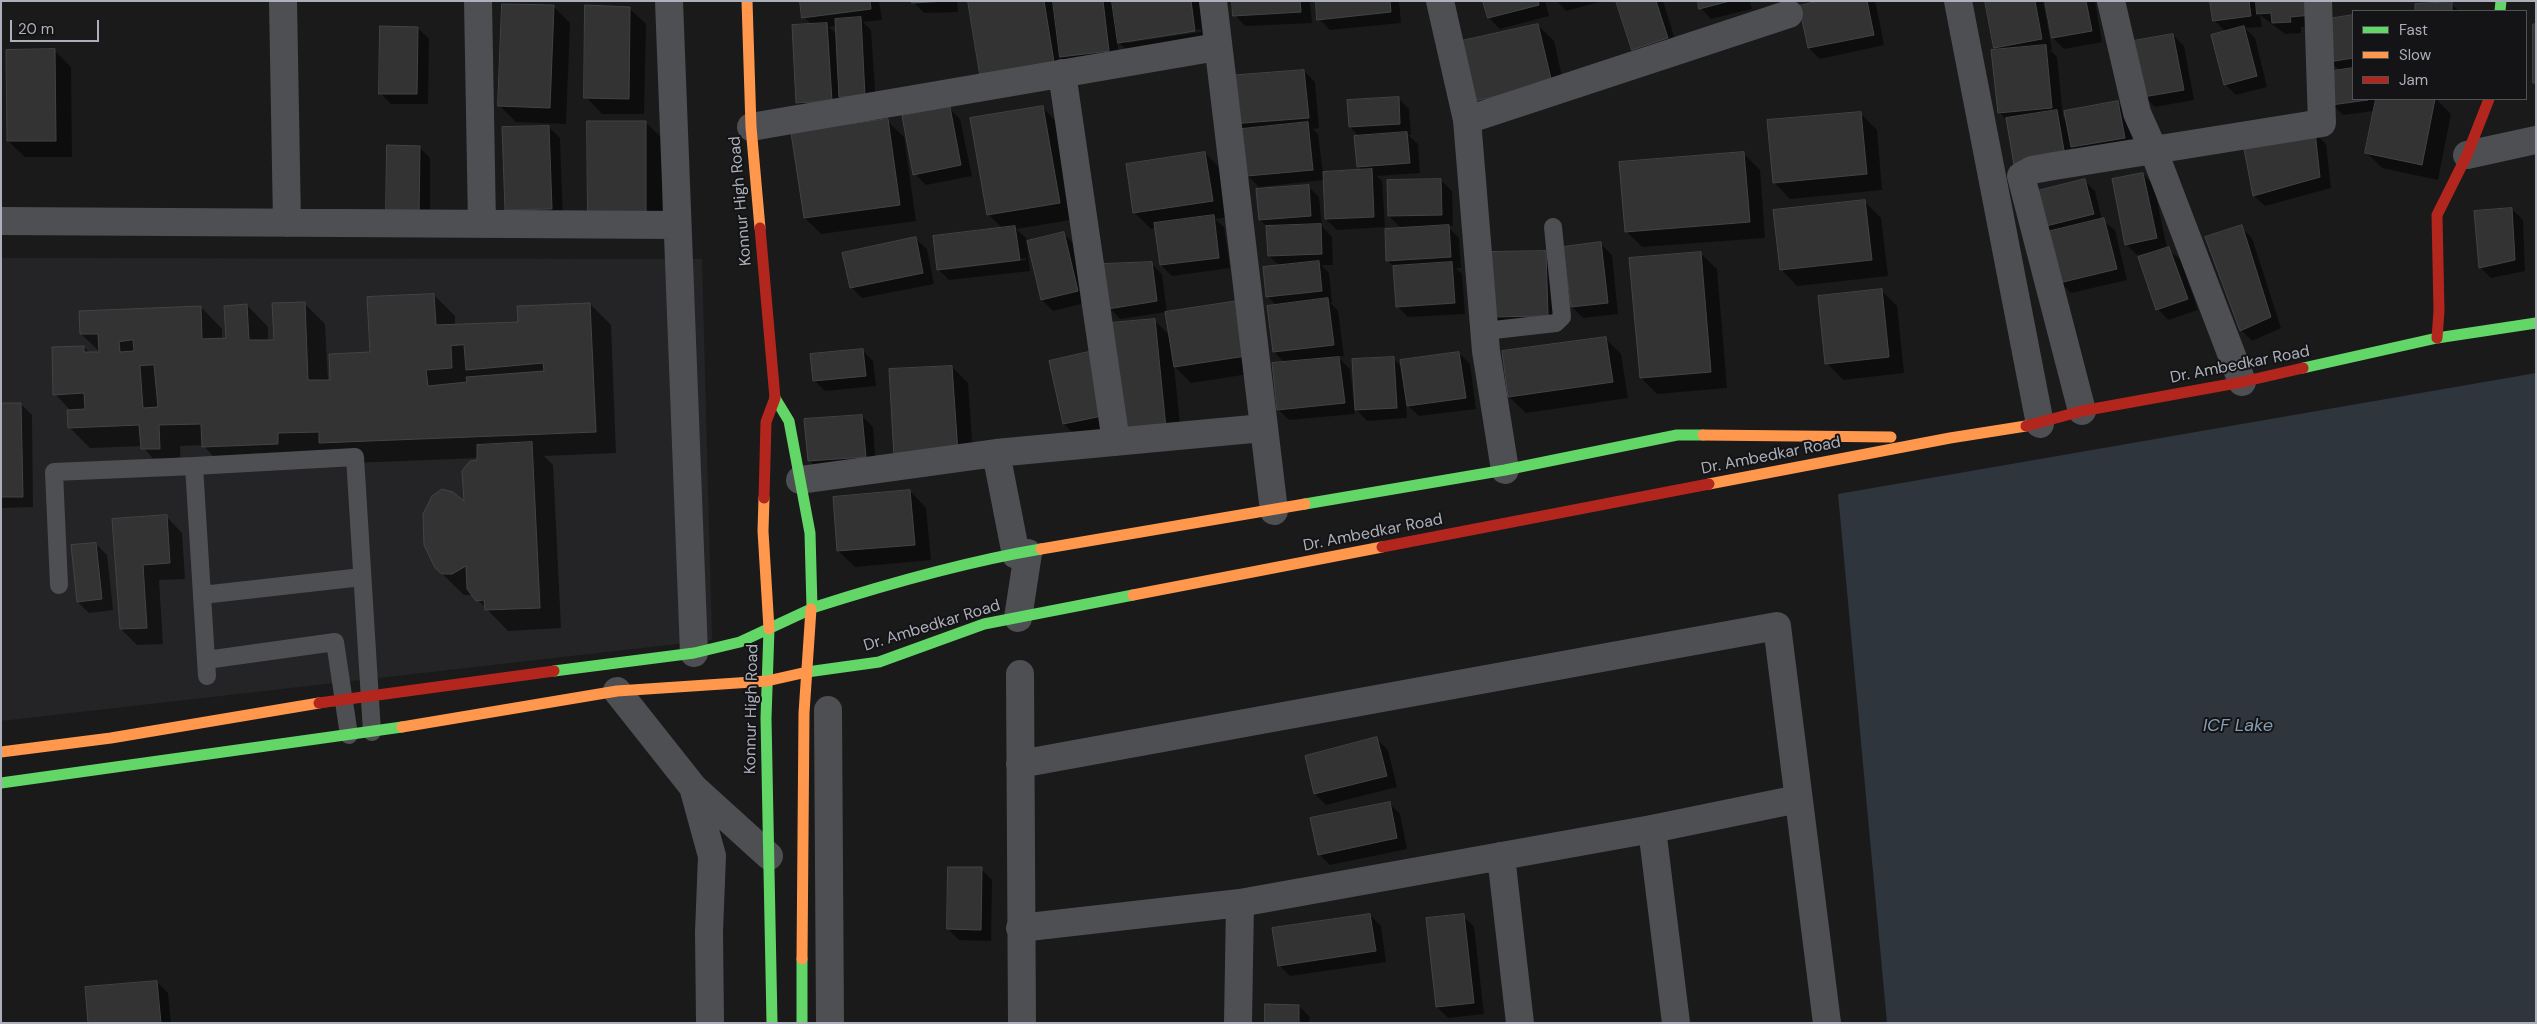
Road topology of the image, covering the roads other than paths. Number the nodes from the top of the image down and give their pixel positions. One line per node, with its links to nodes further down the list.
1 (283, 1): 20 (street)
2 (478, 1): 21 (street)
3 (669, 1): 22 (street)
4 (747, 1): 15 (main road, Konnur High Road)
5 (1213, 1): 11 (street)
6 (1440, 1): 14 (street)
7 (1958, 1): 30 (street)
8 (2111, 1): 17 (street)
9 (2318, 1): 17 (street)
10 (1788, 14): 14 (street)
11 (1217, 47): 12 (street); 31 (street)
12 (1062, 73): 15 (street); 33 (street)
13 (2489, 100): 18 (main road)
14 (1467, 120): 25 (street)
15 (751, 127): 28 (main road, Konnur High Road)
16 (2536, 140): 18 (street)
17 (2153, 149): 27 (street); 29 (street)
18 (2467, 155): 26 (main road)
19 (1, 221): 20 (street)
20 (287, 223): 21 (street)
21 (482, 224): 22 (street)
22 (677, 225): 46 (street)
23 (1553, 227): 25 (lane)
24 (2536, 322): 26 (main road, Dr. Ambedkar Road)
25 (1485, 332): 36 (street)
26 (2437, 338): 27 (main road, Dr. Ambedkar Road)
27 (2242, 382): 29 (main road, Dr. Ambedkar Road)
28 (775, 398): 37 (main road, Konnur High Road); 45 (main road, Konnur High Road)
29 (2082, 411): 30 (main road, Dr. Ambedkar Road)
30 (2040, 424): 32 (main road, Dr. Ambedkar Road)
31 (1263, 428): 33 (street); 38 (street)
32 (1950, 438): 36 (main road, Dr. Ambedkar Road); 44 (main road, Dr. Ambedkar Road)
33 (1116, 442): 34 (street)
34 (996, 453): 37 (street); 39 (street)
35 (194, 466): 40 (lane); 41 (lane); 42 (lane)
36 (1505, 470): 38 (main road, Dr. Ambedkar Road)
37 (800, 480): 43 (main road, Konnur High Road)
38 (1274, 511): 39 (main road, Dr. Ambedkar Road)
39 (1022, 554): 43 (main road, Dr. Ambedkar Road); 44 (street)
40 (362, 577): 42 (lane); 51 (lane)
41 (59, 584)
42 (202, 595): 52 (lane)
43 (812, 608): 45 (main road, Dr. Ambedkar Road); 47 (main road, Konnur High Road)
44 (1018, 618): 47 (main road, Dr. Ambedkar Road)
45 (769, 629): 46 (main road, Dr. Ambedkar Road); 49 (main road, Konnur High Road)
46 (694, 654): 51 (main road, Dr. Ambedkar Road)
47 (807, 672): 49 (main road, Dr. Ambedkar Road); 68 (main road, Konnur High Road)
48 (1020, 674): 57 (street)
49 (767, 681): 50 (main road, Dr. Ambedkar Road); 62 (main road, Konnur High Road)
50 (617, 691): 54 (main road, Dr. Ambedkar Road); 59 (street)
51 (370, 694): 52 (main road, Dr. Ambedkar Road); 54 (lane)
52 (345, 698): 55 (lane); 56 (main road, Dr. Ambedkar Road)
53 (828, 710): 69 (street)
54 (372, 732): 55 (main road, Dr. Ambedkar Road)
55 (349, 735): 58 (main road, Dr. Ambedkar Road)
56 (1, 752)
57 (1020, 764): 60 (street); 65 (street)
58 (1, 783)
59 (692, 787): 62 (street); 66 (street)
60 (1798, 799): 61 (street); 74 (street)
61 (1652, 829): 63 (street); 73 (street)
62 (769, 856): 67 (main road, Konnur High Road)
63 (1501, 856): 64 (street); 72 (street)
64 (1240, 902): 65 (street); 71 (street)
65 (1020, 928): 70 (street)
66 (710, 1023)
67 (772, 1023)
68 (802, 1023)
69 (830, 1023)
70 (1022, 1023)
71 (1238, 1023)
72 (1520, 1023)
73 (1676, 1023)
74 (1827, 1023)

